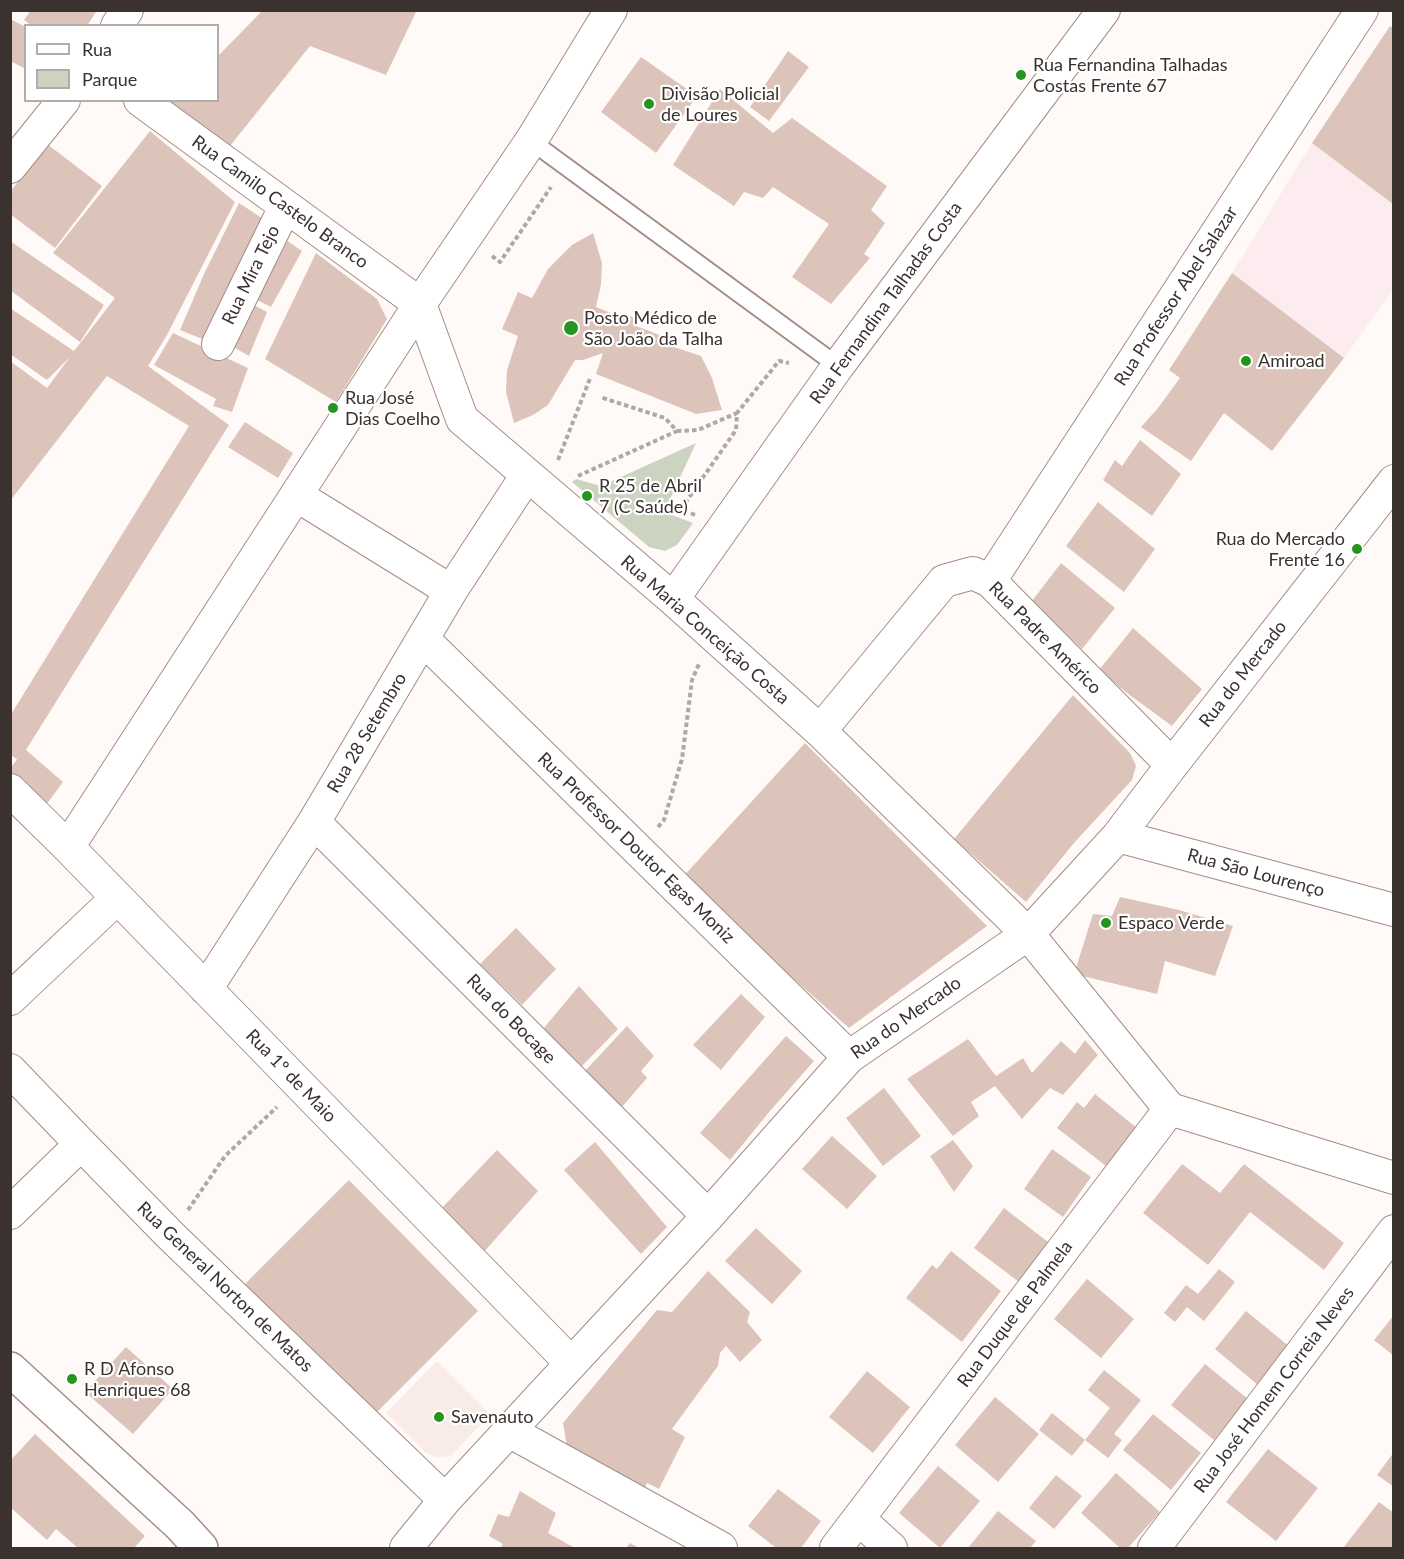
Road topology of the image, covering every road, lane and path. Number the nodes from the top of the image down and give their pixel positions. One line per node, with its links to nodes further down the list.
1 (127, 10): 5 (street)
2 (611, 10): 8 (street)
3 (1104, 10): 15 (street, Rua Fernandina Talhadas Costa)
4 (1362, 10): 25 (street, Rua Professor Abel Salazar)
5 (118, 24)
6 (62, 102): 9 (street)
7 (143, 102): 10 (street, Rua Camilo Castelo Branco)
8 (537, 145): 11 (path); 12 (street); 15 (lane)
9 (10, 167)
10 (285, 207): 12 (street, Rua Camilo Castelo Branco); 13 (street, Rua Mira Tejo)
11 (486, 252)
12 (420, 304): 20 (street, Rua Maria Conceição Costa); 23 (street)
13 (218, 344)
14 (799, 364): 18 (path)
15 (838, 366): 27 (street, Rua Fernandina Talhadas Costa)
16 (591, 376): 20 (path)
17 (600, 397): 19 (path)
18 (737, 413): 19 (path); 24 (path)
19 (677, 432): 21 (path)
20 (540, 473): 26 (street, Rua 28 Setembro); 27 (street, Rua Maria Conceição Costa)
21 (577, 477)
22 (1394, 481): 31 (street, Rua do Mercado)
23 (296, 495): 26 (street); 35 (street)
24 (702, 517)
25 (990, 581): 30 (street, Rua Padre Américo); 31 (street, Rua Padre Américo)
26 (451, 591): 29 (street, Rua 28 Setembro)
27 (673, 599): 28 (street, Rua Maria Conceição Costa)
28 (715, 637): 30 (street, Rua Maria Conceição Costa); 36 (path)
29 (423, 639): 33 (street, Rua 28 Setembro); 36 (street, Rua Professor Doutor Egas Moniz)
30 (820, 731): 39 (street, Rua Maria Conceição Costa)
31 (1172, 765): 34 (street, Rua do Mercado)
32 (10, 790): 35 (street, Rua 1º de Maio)
33 (314, 822): 40 (street, Rua 28 Setembro); 49 (street, Rua do Bocage)
34 (1118, 836): 38 (street, Rua São Lourenço); 39 (street, Rua do Mercado)
35 (68, 847): 37 (street, Rua 1º de Maio)
36 (640, 852): 42 (street, Rua Professor Doutor Egas Moniz)
37 (117, 898): 40 (street, Rua 1º de Maio); 41 (street)
38 (1394, 910)
39 (1028, 934): 42 (street, Rua do Mercado); 45 (street, Rua Maria Conceição Costa)
40 (206, 989): 44 (street, Rua 1º de Maio)
41 (10, 999)
42 (849, 1057): 49 (street, Rua do Mercado)
43 (10, 1070): 46 (street, Rua General Norton de Matos)
44 (300, 1085): 51 (path); 52 (street, Rua 1º de Maio)
45 (1170, 1109): 47 (street); 56 (street, Rua Duque de Palmela)
46 (81, 1144): 48 (street); 51 (street, Rua General Norton de Matos)
47 (1394, 1178)
48 (10, 1213)
49 (708, 1216): 52 (street, Rua do Mercado)
50 (1394, 1231): 62 (street, Rua José Homem Correia Neves)
51 (170, 1235): 55 (street, Rua General Norton de Matos)
52 (571, 1363): 54 (street, Rua do Mercado)
53 (10, 1369): 57 (street)
54 (509, 1431): 55 (street, Rua do Mercado); 59 (street)
55 (445, 1500): 58 (street, Rua do Mercado)
56 (859, 1519): 60 (street, Rua Duque de Palmela); 61 (street)
57 (201, 1548)
58 (406, 1548)
59 (721, 1548)
60 (836, 1548)
61 (891, 1548)
62 (1154, 1548)

